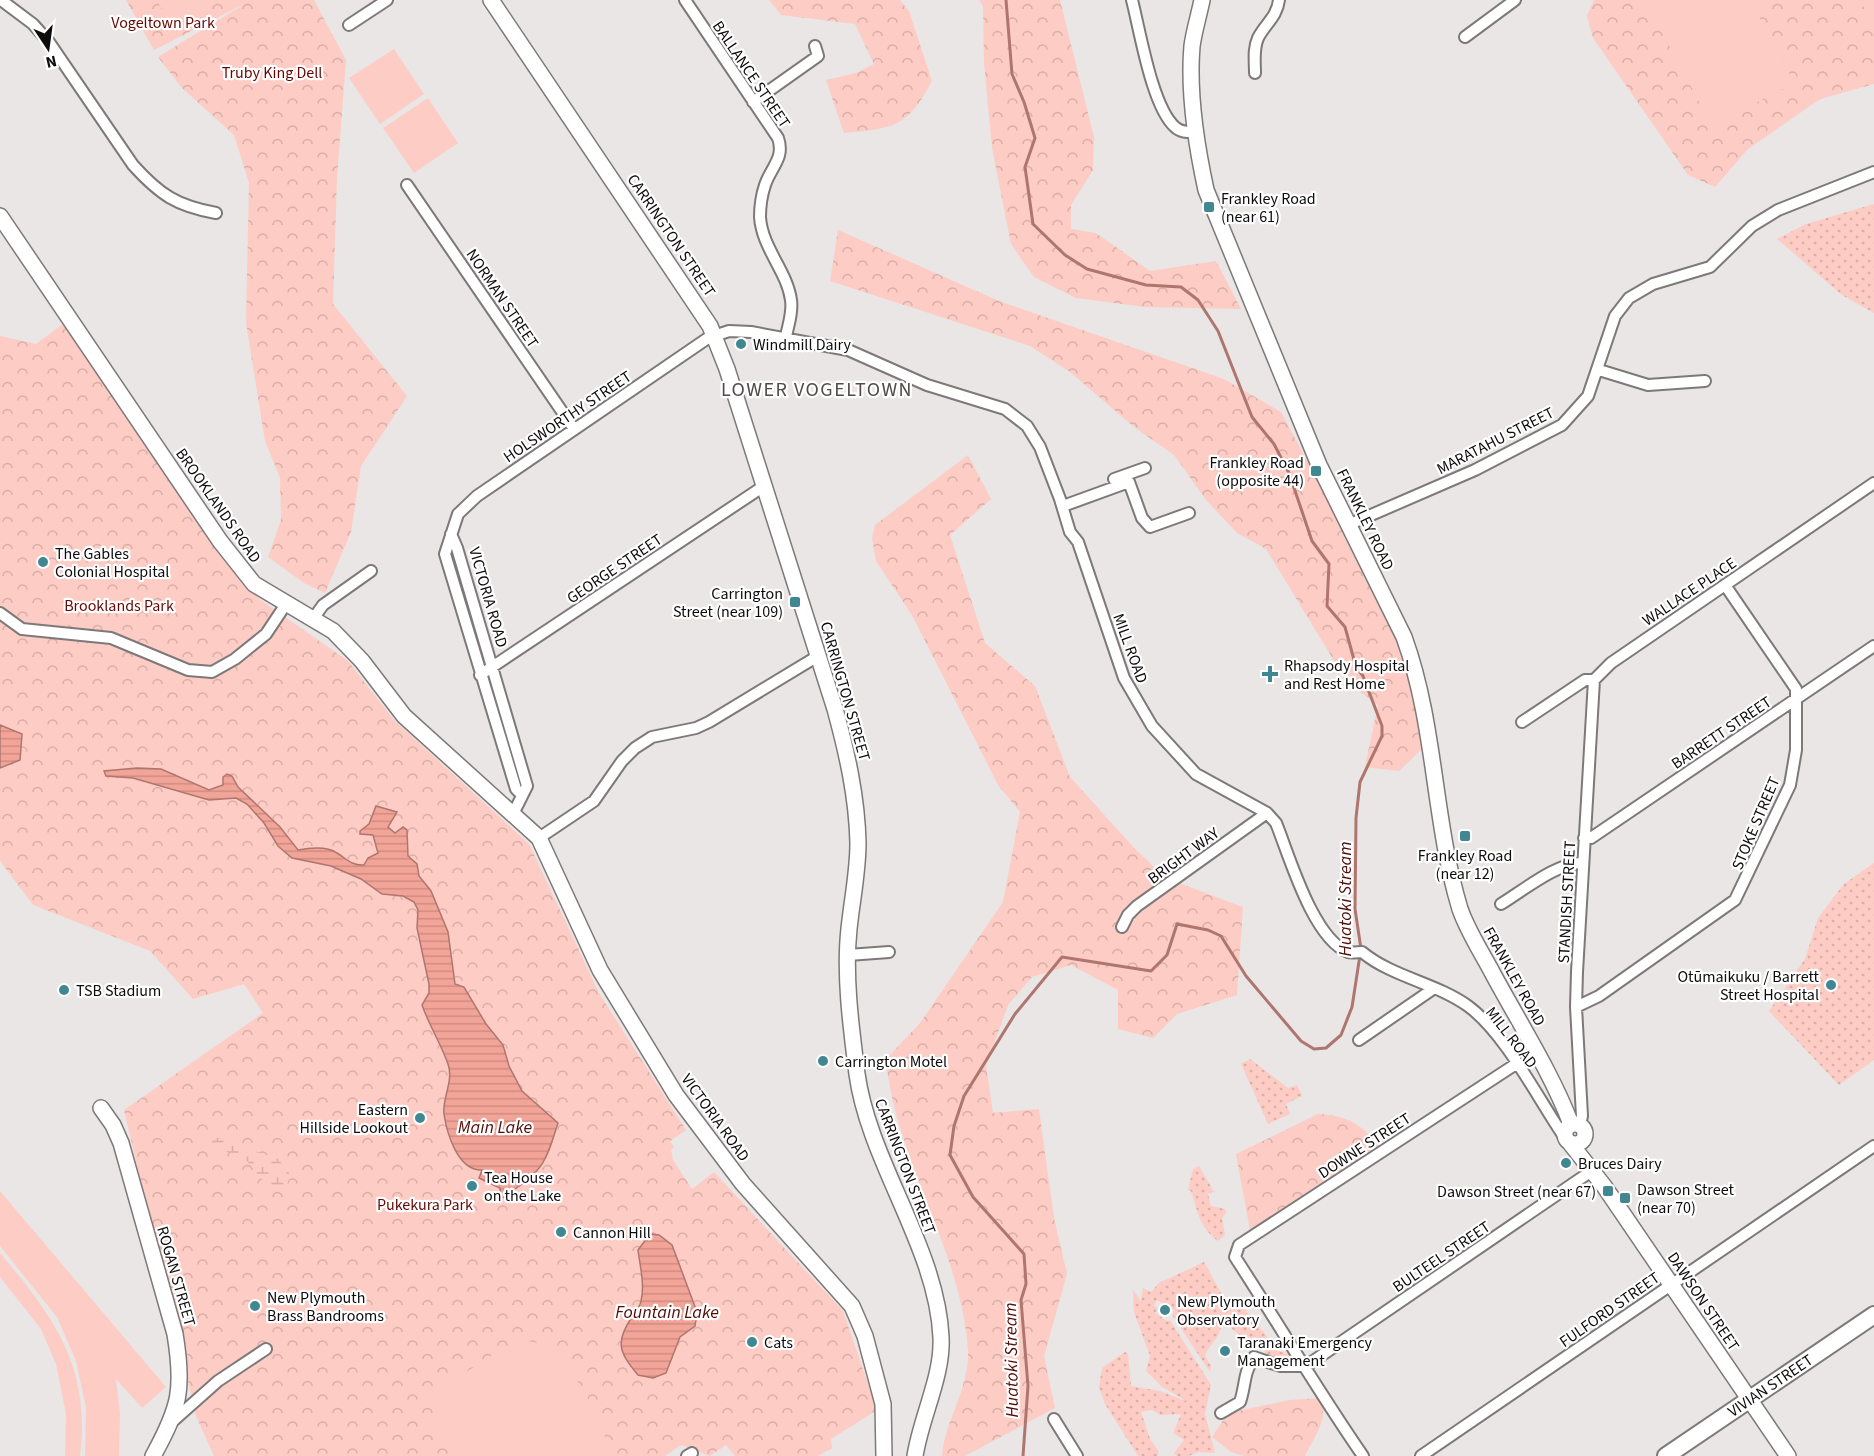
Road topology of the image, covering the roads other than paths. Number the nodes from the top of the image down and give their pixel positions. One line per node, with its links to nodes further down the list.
1 (1, 0): 17 (street)
2 (387, 0): 9 (street)
3 (491, 0): 19 (street, CARRINGTON STREET)
4 (684, 0): 13 (street, BALLANCE STREET)
5 (1132, 0): 14 (street)
6 (1202, 0): 14 (street, FRANKLEY ROAD)
7 (1279, 0): 12 (street)
8 (1515, 0): 10 (street)
9 (349, 25)
10 (1465, 37)
11 (815, 46): 13 (street)
12 (1255, 73)
13 (753, 102): 20 (street, BALLANCE STREET)
14 (1197, 132): 29 (street, FRANKLEY ROAD)
15 (1874, 172): 21 (street, MARATAHU STREET)
16 (407, 185): 23 (street, NORMAN STREET)
17 (216, 213)
18 (0, 216): 33 (street, BROOKLANDS ROAD)
19 (715, 335): 20 (street, MILL ROAD); 23 (street, HOLSWORTHY STREET); 26 (street, CARRINGTON STREET)
20 (786, 337): 27 (street, MILL ROAD)
21 (1599, 370): 22 (street); 29 (street, MARATAHU STREET)
22 (1705, 381)
23 (574, 429): 30 (street, HOLSWORTHY STREET)
24 (1144, 468): 27 (street)
25 (1874, 483): 32 (street, WALLACE PLACE)
26 (764, 486): 37 (street, CARRINGTON STREET); 38 (street, GEORGE STREET)
27 (1062, 502): 28 (street); 44 (street, MILL ROAD)
28 (1189, 513)
29 (1348, 525): 56 (street, FRANKLEY ROAD)
30 (451, 534): 38 (street, VICTORIA ROAD); 39 (street, VICTORIA ROAD)
31 (371, 571): 35 (street)
32 (1725, 585): 40 (street, WALLACE PLACE); 41 (street, STOKE STREET)
33 (286, 604): 34 (street); 35 (street, BROOKLANDS ROAD)
34 (0, 613)
35 (313, 619): 45 (street, BROOKLANDS ROAD)
36 (1874, 646): 41 (street, BARRETT STREET)
37 (818, 656): 46 (street); 52 (street, CARRINGTON STREET)
38 (491, 670): 39 (street, GEORGE STREET); 43 (street, VICTORIA ROAD)
39 (480, 675): 43 (street, VICTORIA ROAD)
40 (1594, 680): 42 (street, WALLACE PLACE); 47 (street, STANDISH STREET)
41 (1796, 699): 47 (street, BARRETT STREET); 54 (street, STOKE STREET)
42 (1522, 722)
43 (522, 795): 45 (street, VICTORIA ROAD)
44 (1267, 813): 50 (street, BRIGHT WAY); 53 (street, MILL ROAD)
45 (513, 814): 46 (street, VICTORIA ROAD)
46 (539, 838): 71 (street, VICTORIA ROAD)
47 (1584, 838): 48 (street, STANDISH STREET)
48 (1582, 863): 49 (street); 54 (street, STANDISH STREET)
49 (1500, 904)
50 (1122, 927)
51 (889, 952): 52 (street)
52 (848, 955): 72 (street, CARRINGTON STREET)
53 (1433, 989): 55 (street); 57 (street, MILL ROAD)
54 (1576, 1007): 59 (street, STANDISH STREET)
55 (1359, 1040)
56 (1534, 1048): 59 (street, DAWSON STREET)
57 (1516, 1064): 59 (street, MILL ROAD); 65 (street, DOWNE STREET)
58 (101, 1108): 69 (street, ROGAN STREET)
59 (1573, 1132): 61 (street, DAWSON STREET)
60 (1874, 1146): 62 (street, FULFORD STREET)
61 (1592, 1169): 62 (street, DAWSON STREET); 65 (street, BULTEEL STREET)
62 (1671, 1285): 66 (street, DAWSON STREET); 75 (street, FULFORD STREET)
63 (1874, 1315): 66 (main road, VIVIAN STREET)
64 (266, 1349): 69 (street)
65 (1306, 1366): 67 (street); 74 (street)
66 (1749, 1399): 76 (main road, VIVIAN STREET); 77 (street, DAWSON STREET)
67 (1221, 1413)
68 (1054, 1419): 73 (street)
69 (171, 1424): 70 (street, ROGAN STREET)
70 (153, 1456)
71 (884, 1456)
72 (915, 1456)
73 (1077, 1456)
74 (1363, 1456)
75 (1421, 1456)
76 (1666, 1456)
77 (1788, 1456)

